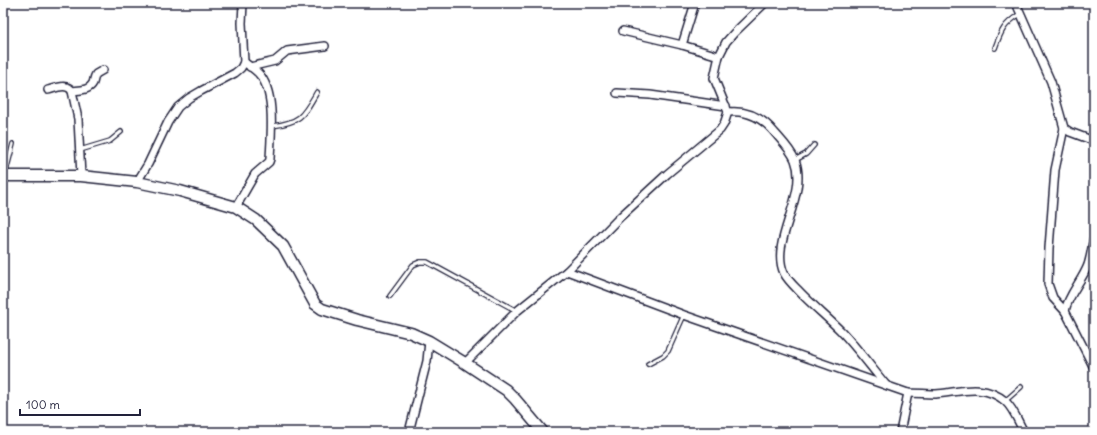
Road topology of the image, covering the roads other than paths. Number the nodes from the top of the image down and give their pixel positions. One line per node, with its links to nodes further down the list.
1 (243, 3): 11 (street)
2 (695, 3): 7 (street)
3 (765, 3): 10 (street)
4 (1016, 3): 5 (street)
5 (1021, 14): 9 (lane); 19 (street)
6 (624, 31): 7 (street)
7 (682, 45): 10 (street)
8 (324, 46): 11 (street)
9 (995, 48)
10 (719, 56): 17 (street)
11 (247, 65): 18 (street); 28 (street)
12 (103, 70): 14 (street)
13 (48, 90): 14 (street)
14 (72, 91): 24 (street)
15 (318, 92): 18 (lane)
16 (617, 92): 17 (street)
17 (727, 109): 25 (street); 31 (street)
18 (271, 127): 29 (street)
19 (1064, 128): 21 (street); 34 (street)
20 (121, 132): 24 (lane)
21 (1094, 140)
22 (12, 144): 26 (lane)
23 (814, 145): 25 (lane)
24 (80, 150): 27 (street)
25 (795, 160): 40 (street)
26 (4, 176): 27 (street)
27 (80, 176): 28 (street)
28 (137, 182): 29 (street)
29 (236, 207): 36 (street)
30 (1094, 237): 34 (street)
31 (567, 271): 33 (street); 35 (street)
32 (390, 296): 33 (lane)
33 (518, 311): 37 (street)
34 (1065, 311): 39 (street)
35 (684, 315): 38 (lane); 40 (street)
36 (429, 341): 37 (street); 44 (street)
37 (466, 363): 45 (street)
38 (648, 364)
39 (1094, 368)
40 (887, 386): 42 (street)
41 (1020, 387): 43 (lane)
42 (908, 393): 43 (street); 46 (street)
43 (1004, 401): 47 (street)
44 (409, 432)
45 (542, 432)
46 (900, 432)
47 (1024, 432)

